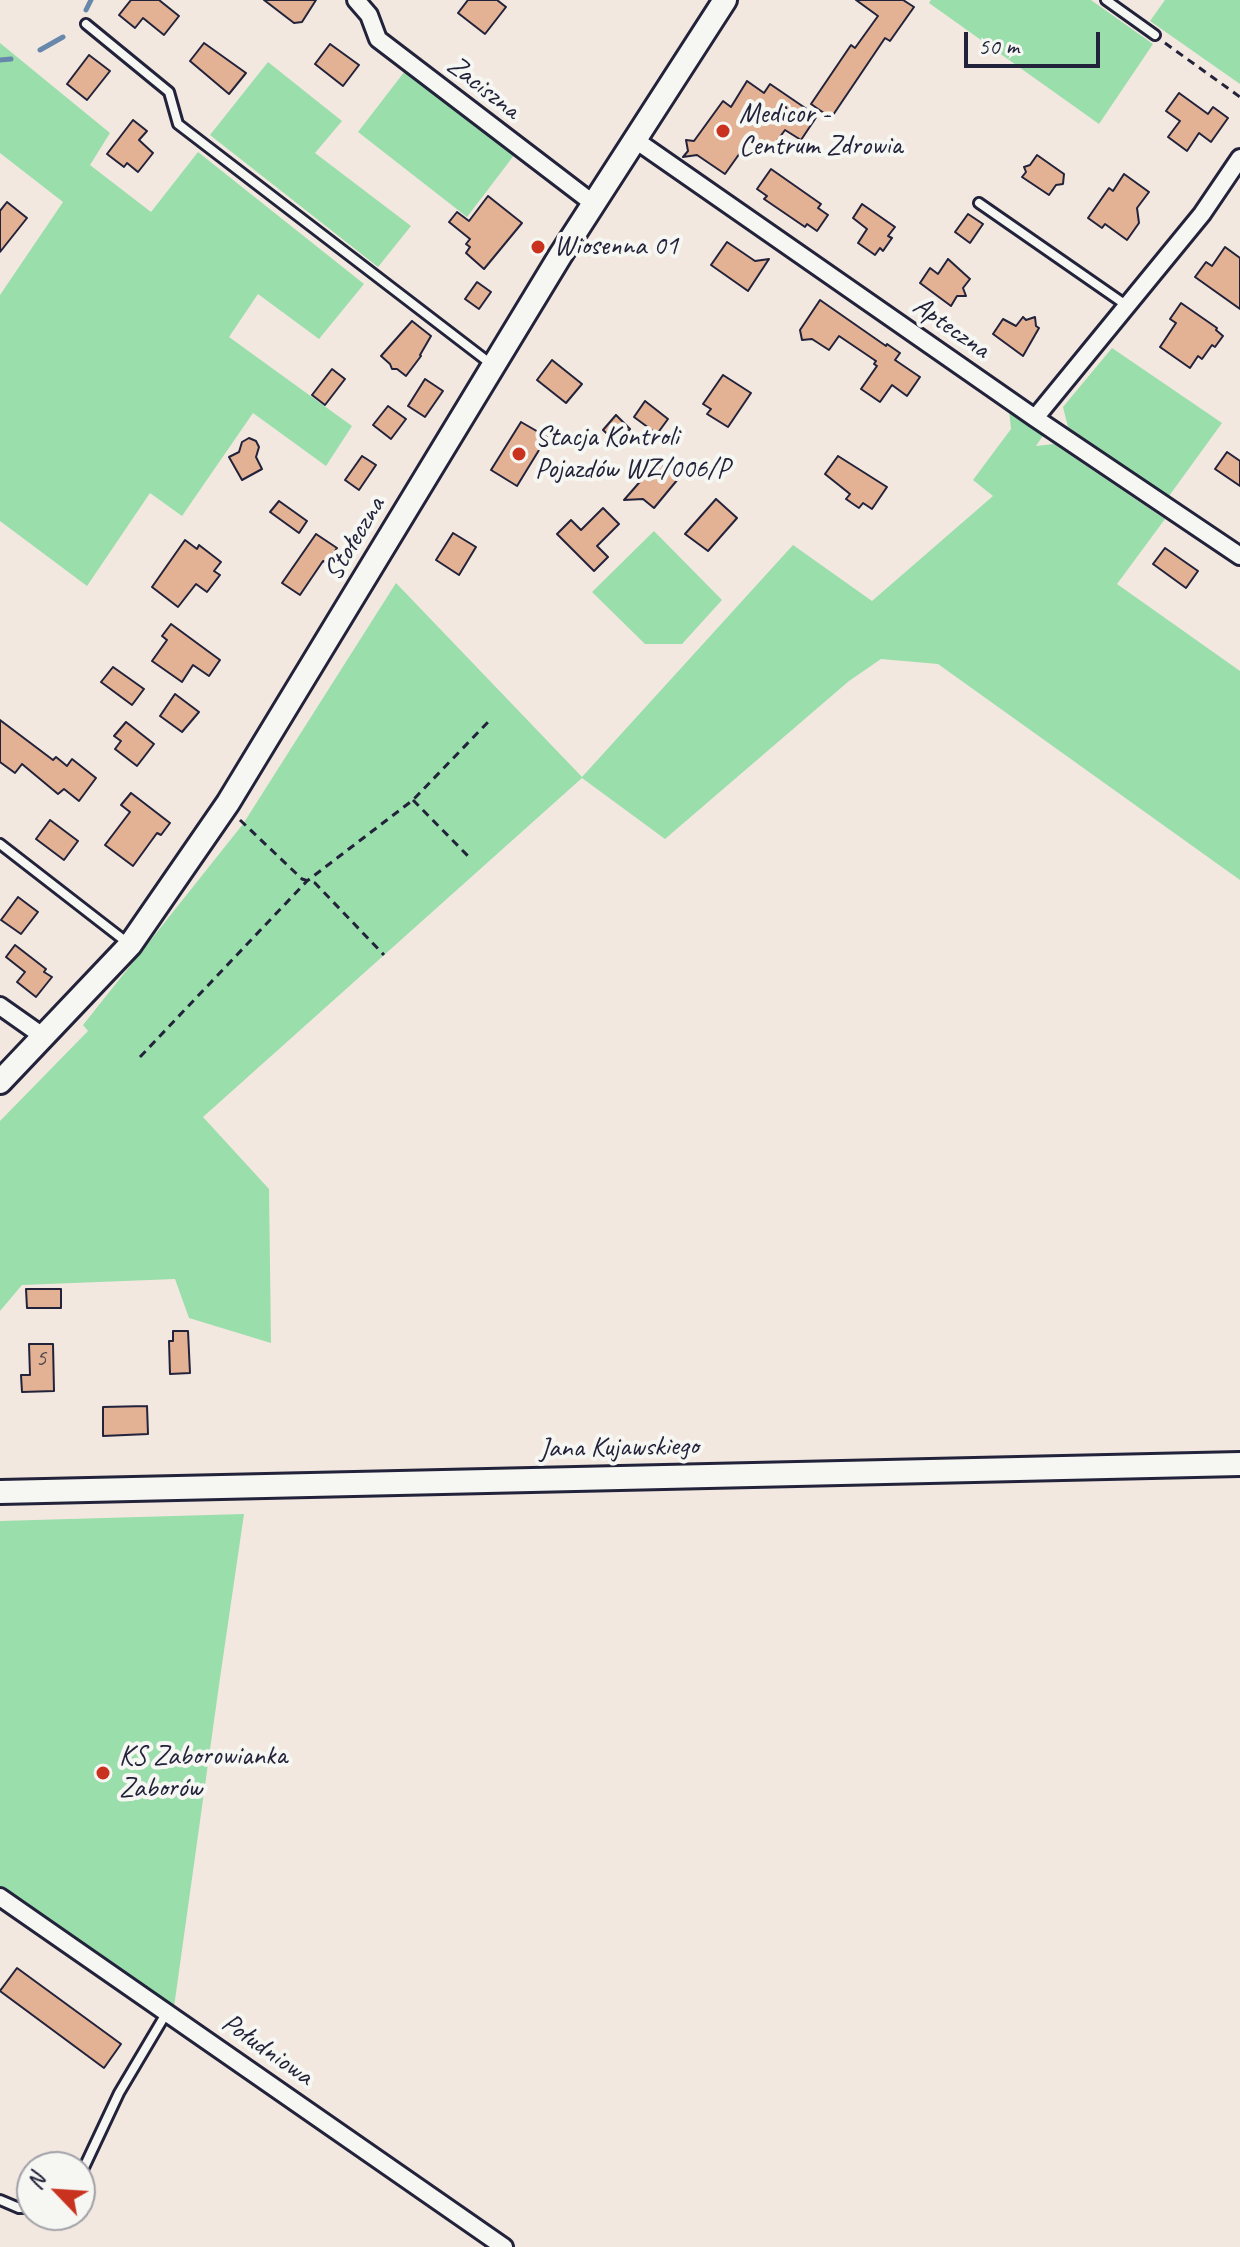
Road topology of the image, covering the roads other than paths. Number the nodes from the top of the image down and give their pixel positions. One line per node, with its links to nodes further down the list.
1 (356, 0): 9 (street, Zaciszna)
2 (725, 0): 6 (main road, Stołeczna)
3 (1106, 0): 5 (lane)
4 (86, 24): 11 (lane)
5 (1155, 35)
6 (634, 139): 9 (main road, Stołeczna); 12 (street, Apteczna)
7 (1240, 158): 10 (street)
8 (979, 203): 10 (lane)
9 (594, 204): 11 (main road, Stołeczna)
10 (1126, 305): 12 (street)
11 (495, 367): 15 (main road, Stołeczna)
12 (1035, 418): 13 (street, Apteczna)
13 (1240, 556)
14 (0, 844): 15 (lane)
15 (130, 945): 17 (main road, Stołeczna)
16 (0, 1006): 17 (street)
17 (44, 1037): 18 (main road, Stołeczna)
18 (0, 1082)
19 (1240, 1464): 20 (main road, Jana Kujawskiego)
20 (0, 1492)
21 (0, 1897): 22 (street, Południowa)
22 (167, 2012): 23 (lane); 24 (street, Południowa)
23 (92, 2151)
24 (504, 2247)

